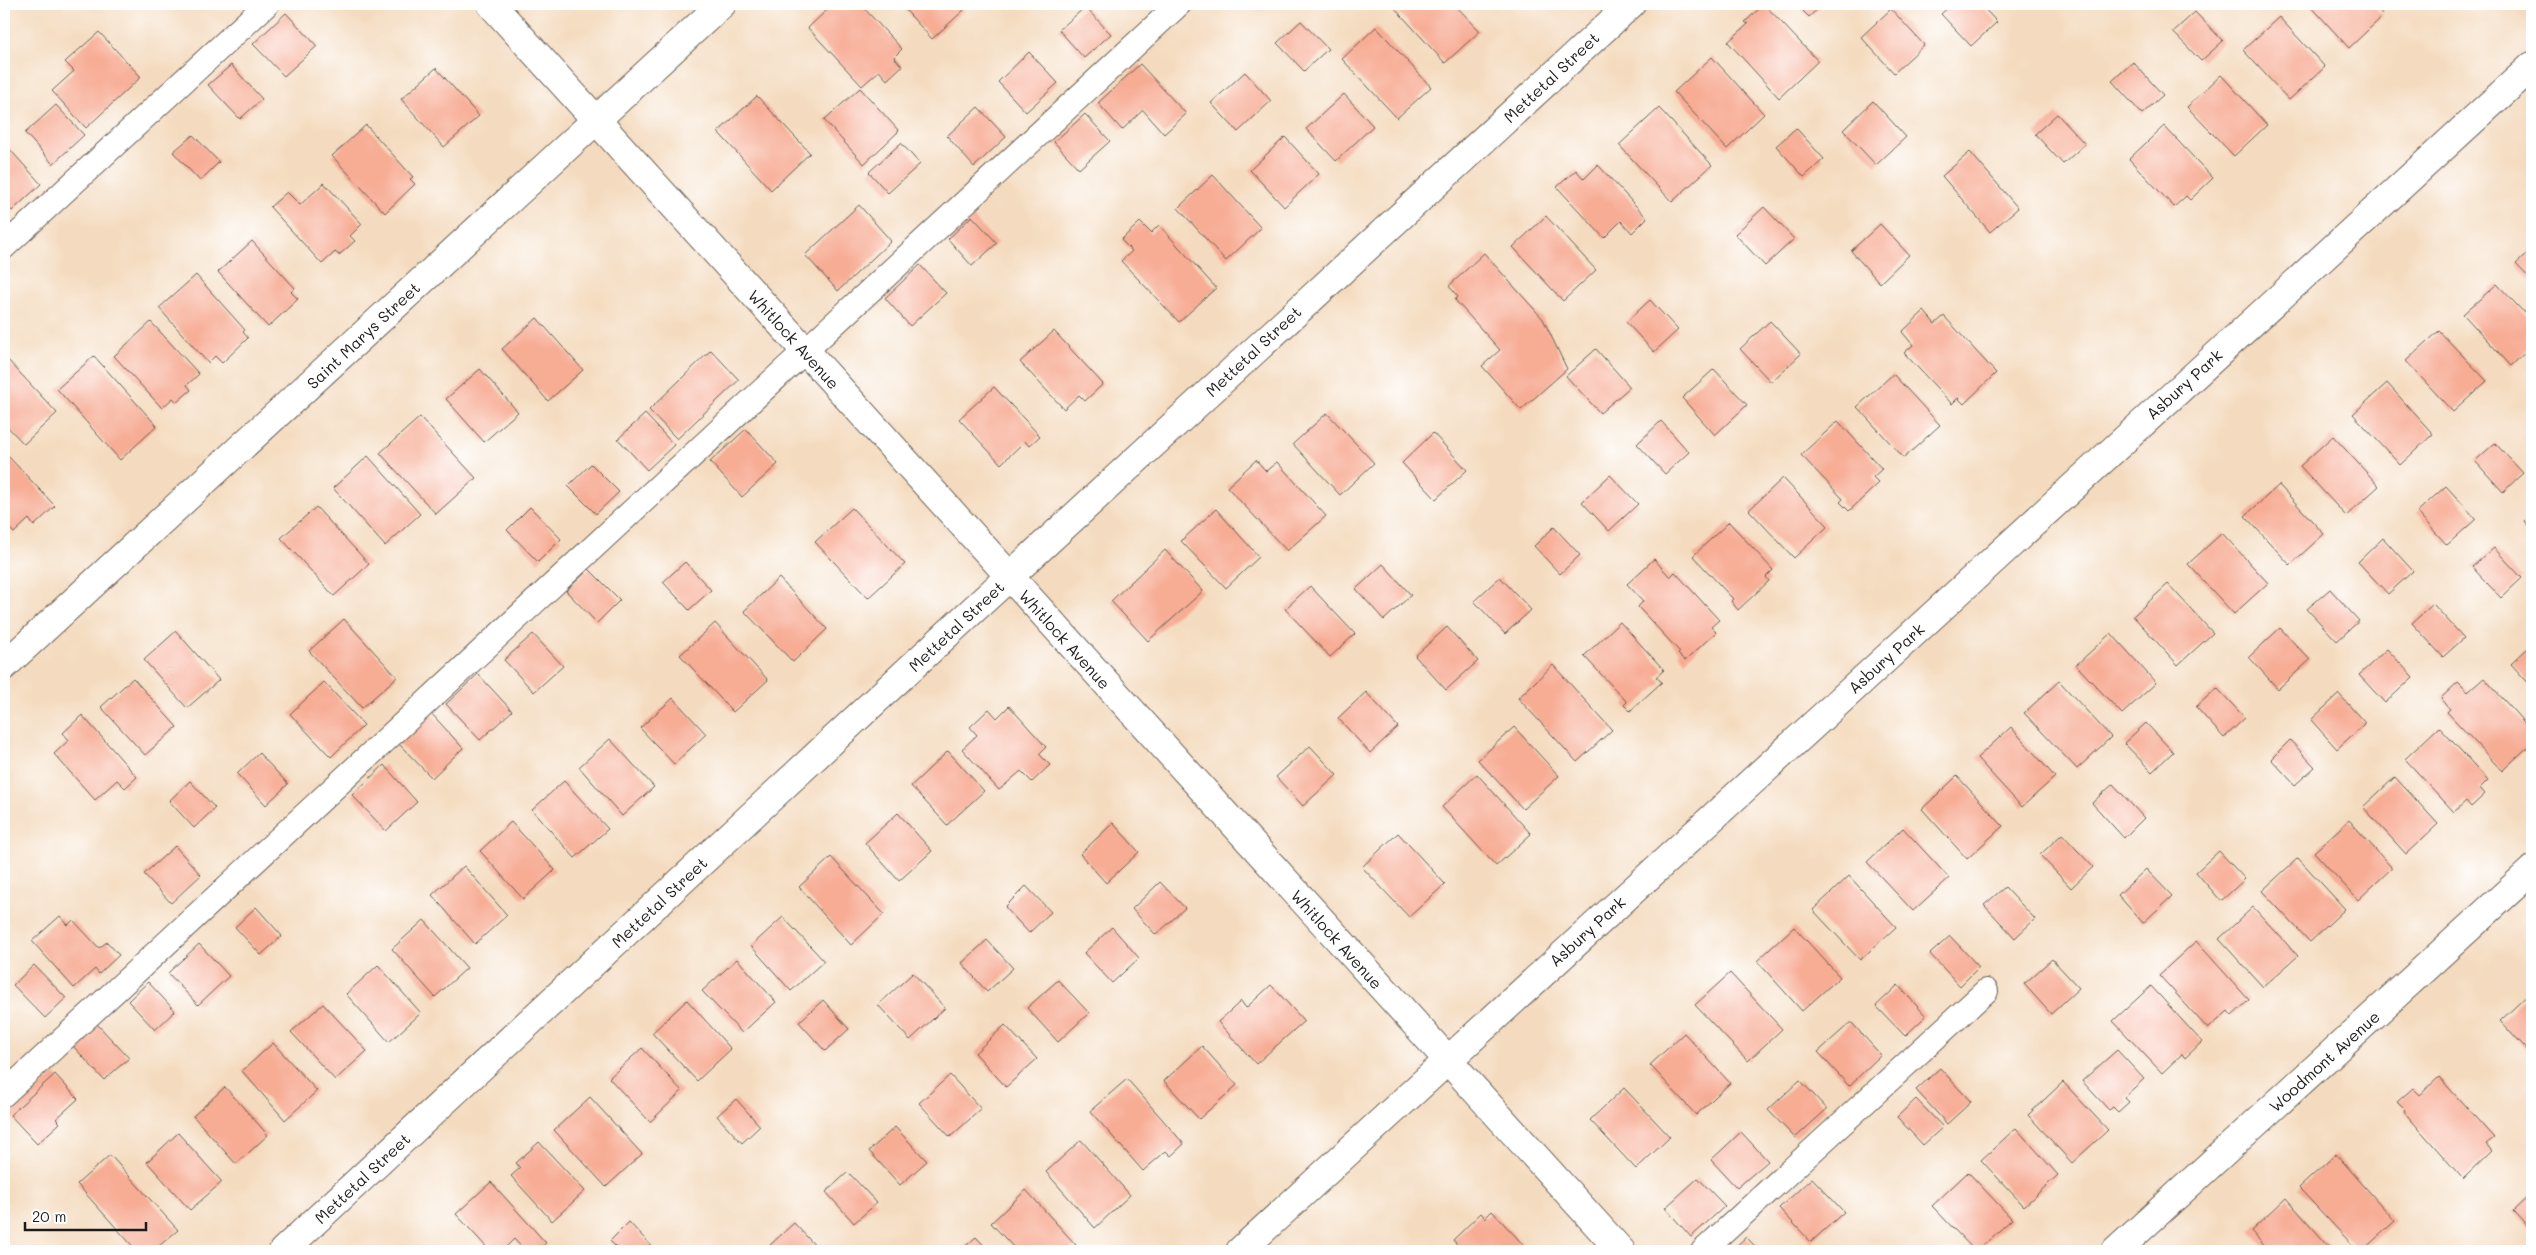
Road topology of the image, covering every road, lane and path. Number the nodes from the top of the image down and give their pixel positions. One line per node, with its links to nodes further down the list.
1 (267, 4): 8 (lane)
2 (491, 4): 7 (street, Whitlock Avenue)
3 (722, 4): 7 (street, Saint Marys Street)
4 (1180, 4): 9 (lane)
5 (1631, 4): 10 (street, Mettetal Street)
6 (2532, 66): 14 (street, Asbury Park)
7 (596, 120): 9 (street, Whitlock Avenue); 11 (street, Saint Marys Street)
8 (4, 247)
9 (804, 351): 10 (street, Whitlock Avenue); 15 (lane)
10 (1009, 577): 14 (street, Whitlock Avenue); 16 (street, Mettetal Street)
11 (4, 666)
12 (2532, 870): 20 (street, Woodmont Avenue)
13 (1986, 991): 19 (lane)
14 (1448, 1059): 17 (street, Asbury Park); 18 (street, Whitlock Avenue)
15 (4, 1094)
16 (283, 1251)
17 (1240, 1251)
18 (1621, 1251)
19 (1703, 1251)
20 (2116, 1251)

